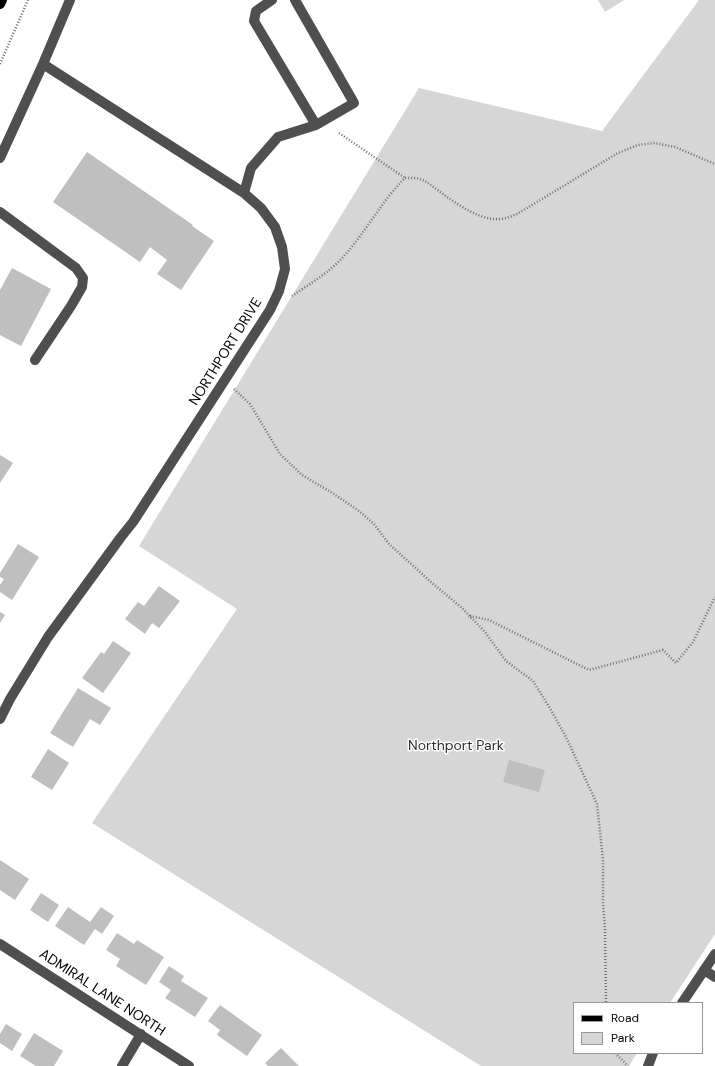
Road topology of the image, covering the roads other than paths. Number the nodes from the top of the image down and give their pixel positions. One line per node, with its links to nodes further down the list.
1 (2, 0): 5 (main road)
2 (70, 0): 6 (street)
3 (272, 0): 7 (street)
4 (295, 0): 7 (street)
5 (0, 4)
6 (43, 64): 8 (street); 9 (street, NORTHPORT DRIVE)
7 (316, 125): 9 (street)
8 (0, 158)
9 (244, 193): 12 (street, NORTHPORT DRIVE)
10 (0, 212): 11 (street)
11 (34, 360)
12 (0, 719)
13 (0, 944): 18 (street, ADMIRAL LANE NORTH)
14 (715, 954): 15 (street)
15 (704, 970): 16 (street); 17 (street)
16 (715, 977)
17 (683, 1002)
18 (141, 1034): 20 (street); 21 (street, ADMIRAL LANE NORTH)
19 (653, 1054): 22 (street)
20 (122, 1066)
21 (189, 1066)
22 (648, 1066)

